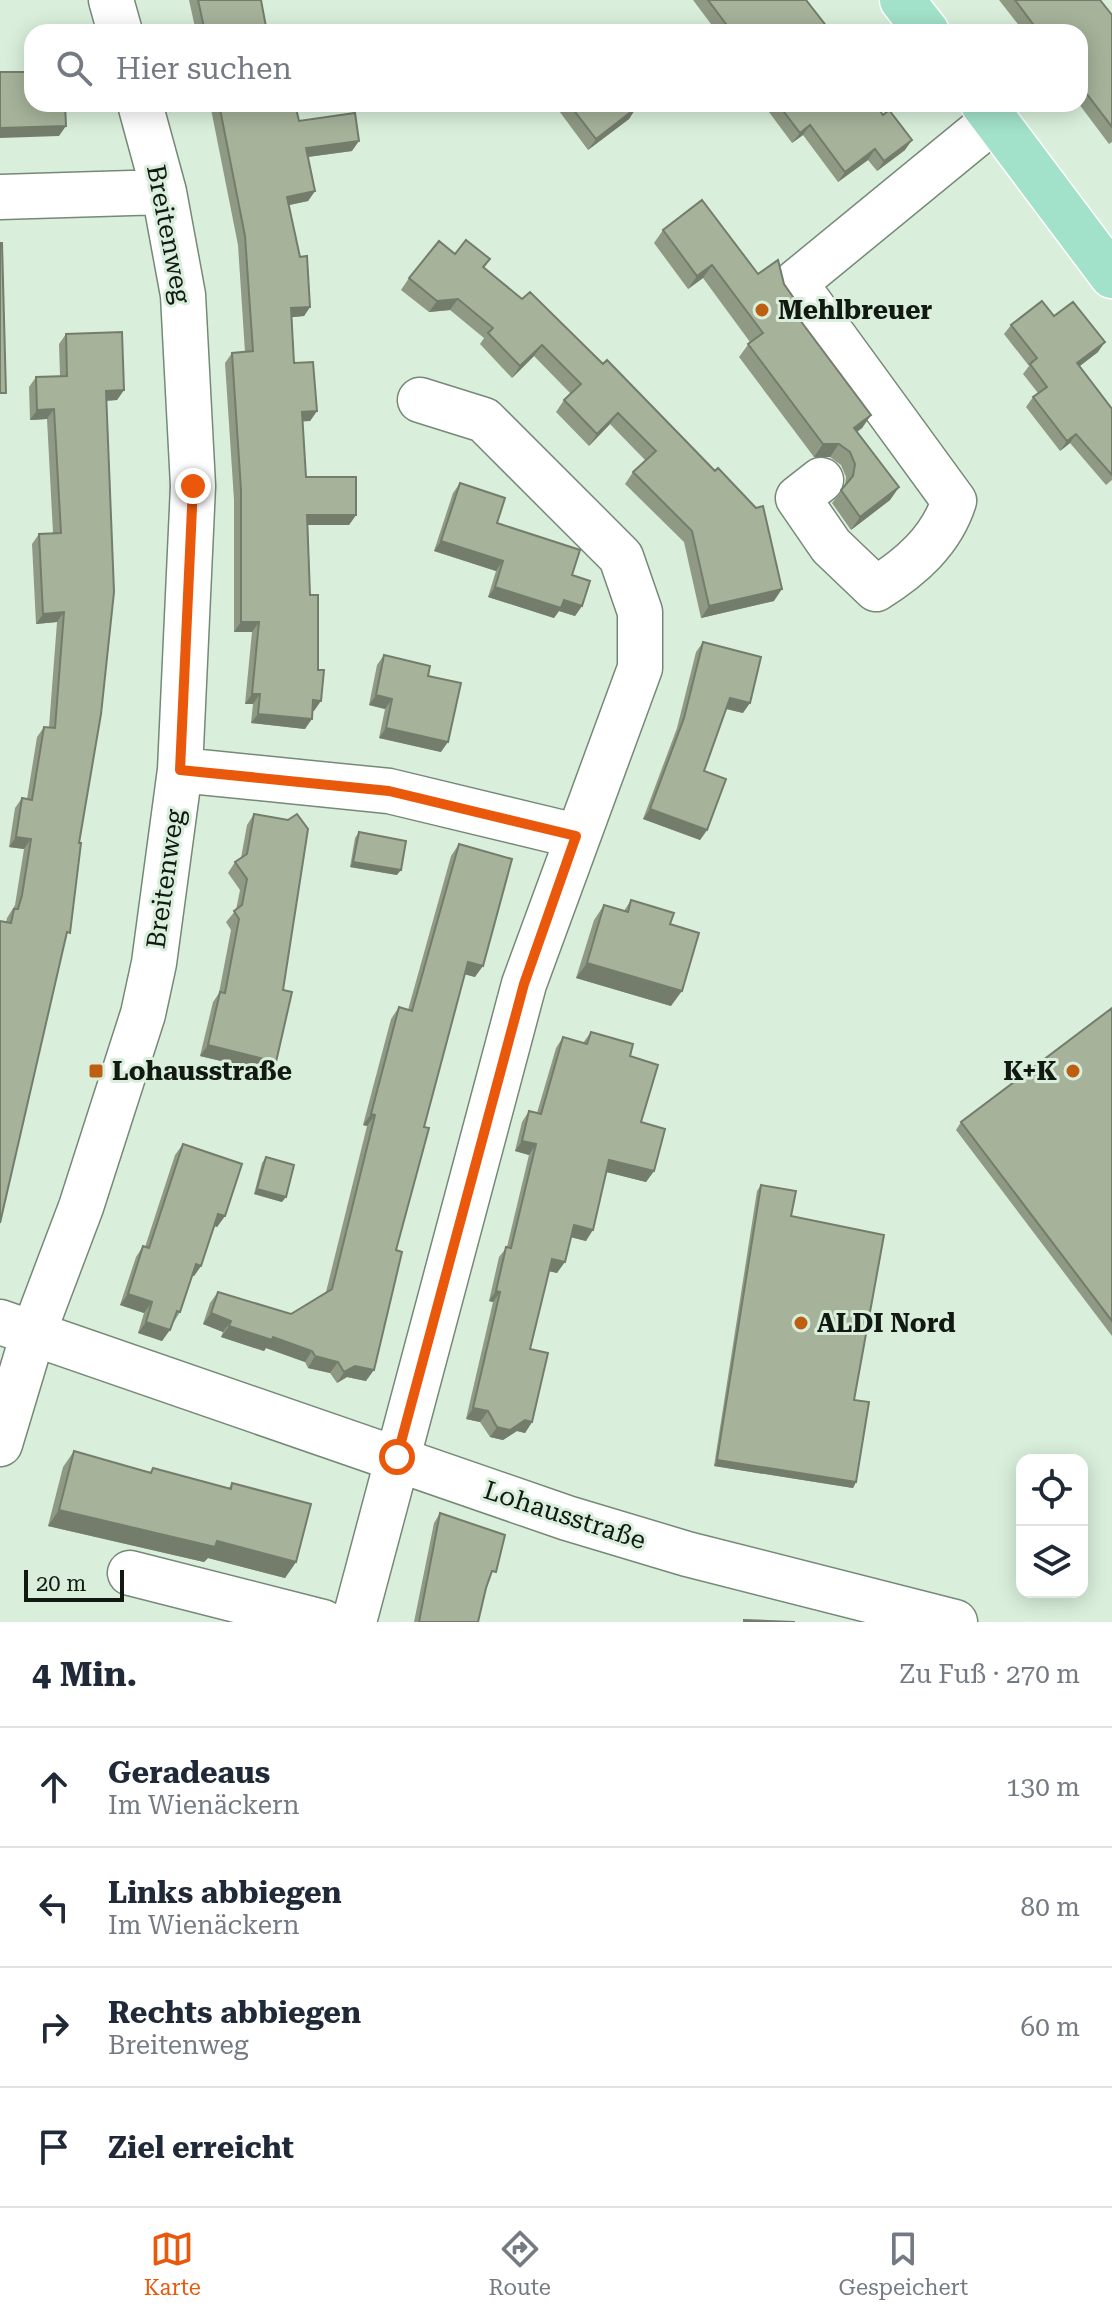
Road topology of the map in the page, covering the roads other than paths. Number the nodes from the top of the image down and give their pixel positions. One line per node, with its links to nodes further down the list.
1 (111, 0): 3 (street)
2 (902, 0): 4 (main road)
3 (118, 24)
4 (921, 24)
5 (142, 112): 7 (street, Breitenweg)
6 (989, 112): 9 (main road); 11 (street)
7 (164, 192): 8 (street); 12 (street, Breitenweg)
8 (0, 197)
9 (1112, 276)
10 (420, 400): 13 (street)
11 (821, 480)
12 (180, 770): 13 (street); 14 (street, Breitenweg)
13 (576, 836): 16 (street)
14 (17, 1328): 15 (street, Breitenweg); 16 (street, Lohausstraße)
15 (0, 1444)
16 (397, 1457): 19 (street); 20 (street, Lohausstraße)
17 (130, 1573): 18 (street)
18 (323, 1622)
19 (354, 1622)
20 (955, 1622)

